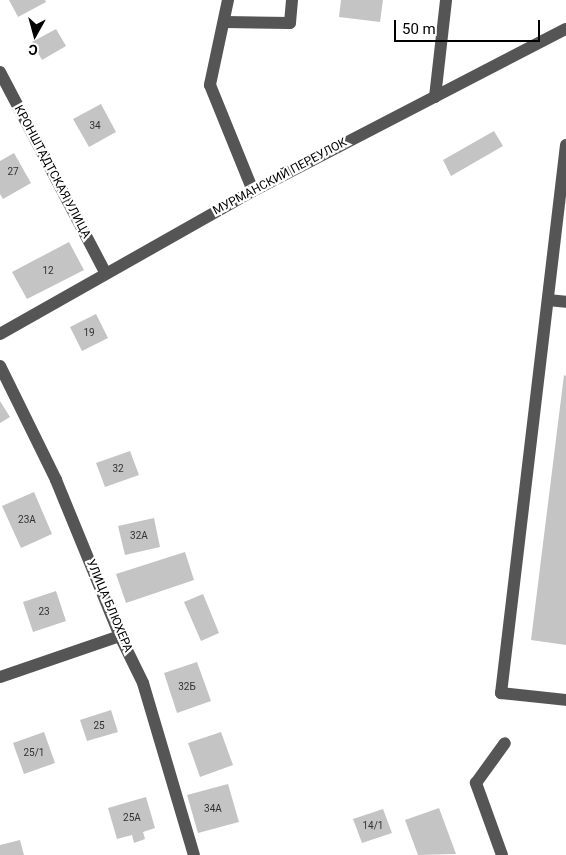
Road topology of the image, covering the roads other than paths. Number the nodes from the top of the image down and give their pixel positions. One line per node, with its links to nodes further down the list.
1 (228, 0): 4 (street)
2 (292, 0): 4 (street)
3 (446, 0): 7 (street)
4 (225, 22): 9 (street)
5 (566, 29): 7 (street, МУРМАНСКИЙ ПЕРЕУЛОК)
6 (0, 72): 10 (street, КРОНШТАДТСКАЯ УЛИЦА)
7 (435, 97): 9 (street, МУРМАНСКИЙ ПЕРЕУЛОК)
8 (566, 145): 11 (street)
9 (253, 190): 10 (street, МУРМАНСКИЙ ПЕРЕУЛОК)
10 (105, 272): 13 (street, МУРМАНСКИЙ ПЕРЕУЛОК)
11 (548, 300): 12 (street); 17 (street)
12 (566, 302)
13 (0, 334)
14 (0, 366): 15 (street, УЛИЦА БЛЮХЕРА)
15 (120, 636): 16 (street); 19 (street, УЛИЦА БЛЮХЕРА)
16 (0, 677)
17 (566, 700)
18 (505, 743): 20 (street)
19 (194, 855)
20 (502, 855)

